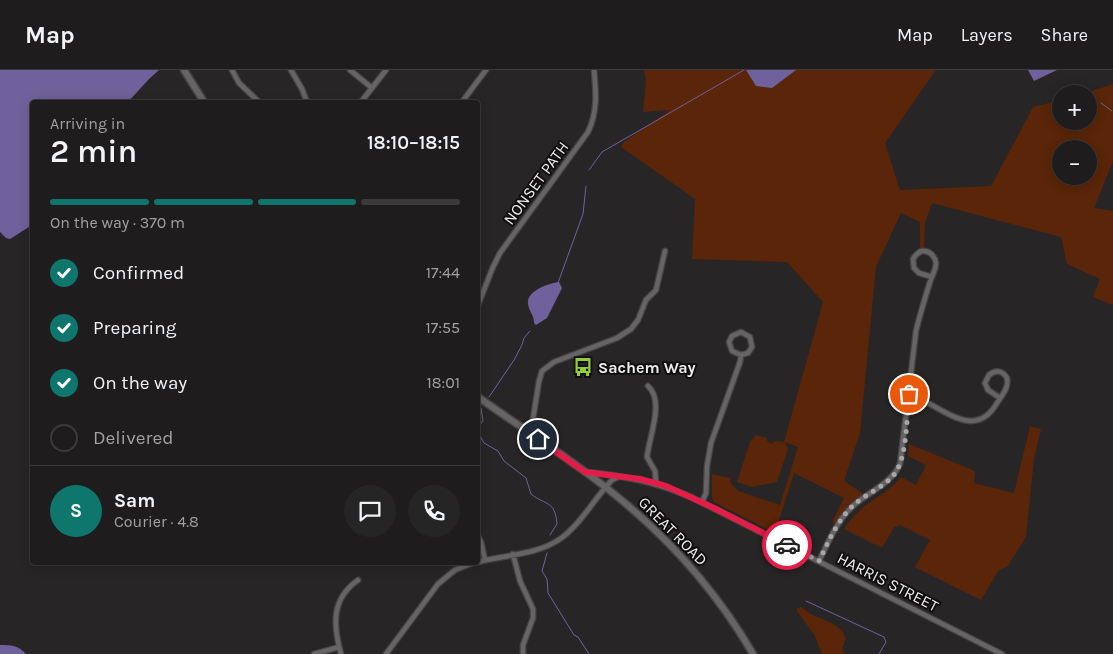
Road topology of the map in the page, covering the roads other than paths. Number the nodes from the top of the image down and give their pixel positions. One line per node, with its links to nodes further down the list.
1 (184, 70): 9 (main road)
2 (232, 70): 10 (street)
3 (291, 70): 11 (street)
4 (350, 70): 8 (street)
5 (386, 70): 8 (street)
6 (486, 70): 13 (street)
7 (594, 70): 16 (street, NONSET PATH)
8 (372, 88): 12 (street)
9 (203, 100)
10 (257, 100)
11 (306, 100)
12 (363, 100)
13 (464, 100)
14 (665, 251): 22 (street)
15 (932, 277): 15 (street); 19 (street)
16 (480, 300)
17 (741, 355): 17 (street); 27 (street)
18 (648, 386): 25 (street)
19 (909, 394): 21 (street); 32 (street)
20 (480, 398): 22 (main road, GREAT ROAD)
21 (1000, 398): 21 (street)
22 (528, 433): 23 (main road, GREAT ROAD)
23 (585, 472): 24 (street, HARRIS STREET); 26 (main road, GREAT ROAD)
24 (625, 476): 25 (street, HARRIS STREET); 26 (street)
25 (656, 483): 27 (street, HARRIS STREET)
26 (606, 487): 29 (street); 40 (main road, GREAT ROAD)
27 (702, 502): 32 (street, HARRIS STREET)
28 (480, 540): 30 (street)
29 (513, 554): 30 (street); 39 (street)
30 (485, 560): 31 (street)
31 (480, 561)
32 (819, 561): 41 (street, HARRIS STREET)
33 (468, 565): 38 (street)
34 (358, 580): 35 (street)
35 (339, 647): 36 (street); 37 (street)
36 (314, 654)
37 (341, 654)
38 (386, 654)
39 (523, 654)
40 (753, 654)
41 (1002, 654)

